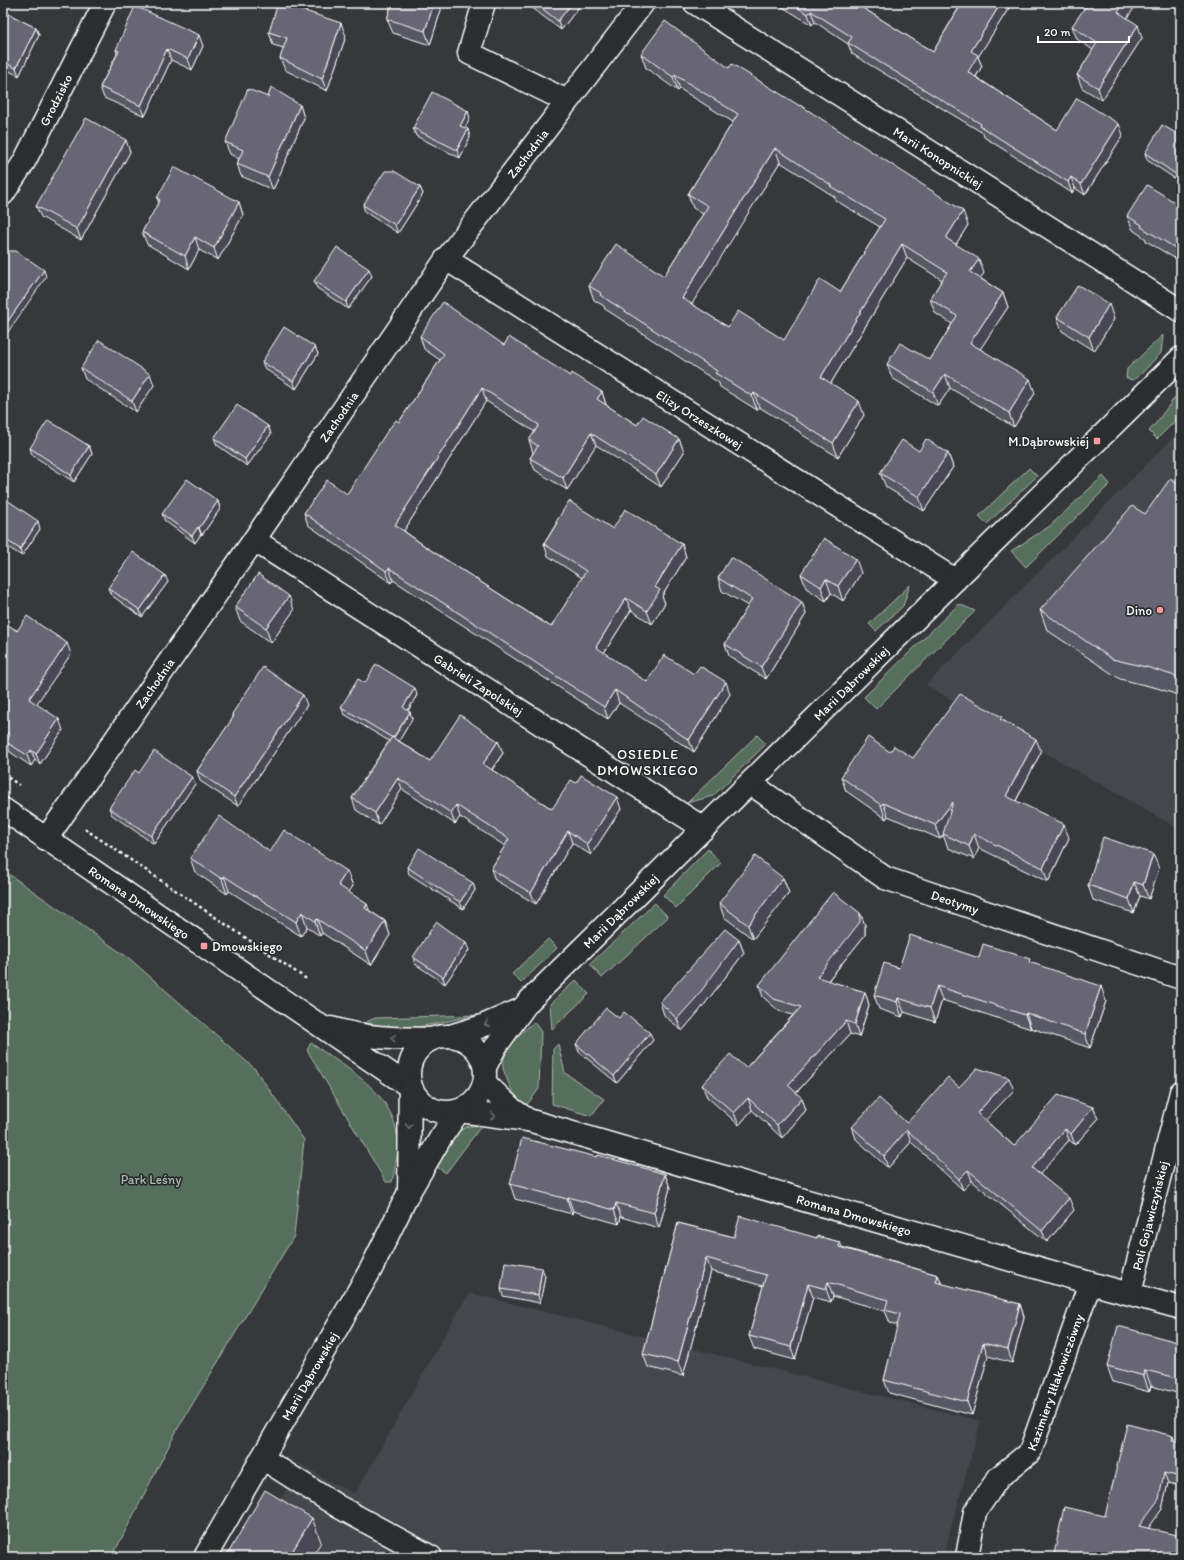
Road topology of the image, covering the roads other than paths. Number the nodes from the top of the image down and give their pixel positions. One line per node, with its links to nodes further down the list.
1 (105, 3): 6 (street, Grodzisko)
2 (484, 3): 5 (street)
3 (643, 3): 5 (street, Zachodnia)
4 (695, 3): 8 (street, Marii Konopnickiej)
5 (567, 101): 7 (street, Zachodnia)
6 (3, 194)
7 (446, 259): 10 (street, Zachodnia); 11 (street, Elizy Orzeszkowej)
8 (1181, 311)
9 (1181, 358): 11 (street, Marii Dąbrowskiej)
10 (254, 540): 14 (street, Gabrieli Zapolskiej); 15 (street, Zachodnia)
11 (954, 580): 12 (street, Marii Dąbrowskiej)
12 (750, 783): 14 (street, Marii Dąbrowskiej); 16 (street, Deotymy)
13 (3, 809): 15 (street, Romana Dmowskiego)
14 (703, 828): 17 (street, Marii Dąbrowskiej)
15 (46, 838): 18 (street, Romana Dmowskiego)
16 (1181, 978)
17 (522, 1009): 19 (street, Marii Dąbrowskiej, one-way to 19); 20 (street, Marii Dąbrowskiej)
18 (315, 1022): 19 (street, Romana Dmowskiego, one-way to 18); 21 (street, Romana Dmowskiego)
19 (441, 1037): 20 (street); 21 (street)
20 (485, 1075): 23 (street); 24 (street, Romana Dmowskiego)
21 (410, 1087): 23 (street); 25 (street, Marii Dąbrowskiej, one-way to 25)
22 (1181, 1092): 27 (street, Poli Gojawiczyńskiej)
23 (459, 1112): 24 (street, Romana Dmowskiego, one-way to 24); 25 (street, Marii Dąbrowskiej)
24 (528, 1120): 26 (street, Romana Dmowskiego)
25 (409, 1192): 29 (street, Marii Dąbrowskiej)
26 (1090, 1283): 27 (street, Romana Dmowskiego); 32 (street, Kazimiery Iłłakowiczówny)
27 (1130, 1293): 28 (street, Romana Dmowskiego)
28 (1181, 1308)
29 (262, 1458): 30 (street, Marii Dąbrowskiej); 31 (street)
30 (205, 1557)
31 (431, 1557)
32 (967, 1557)

